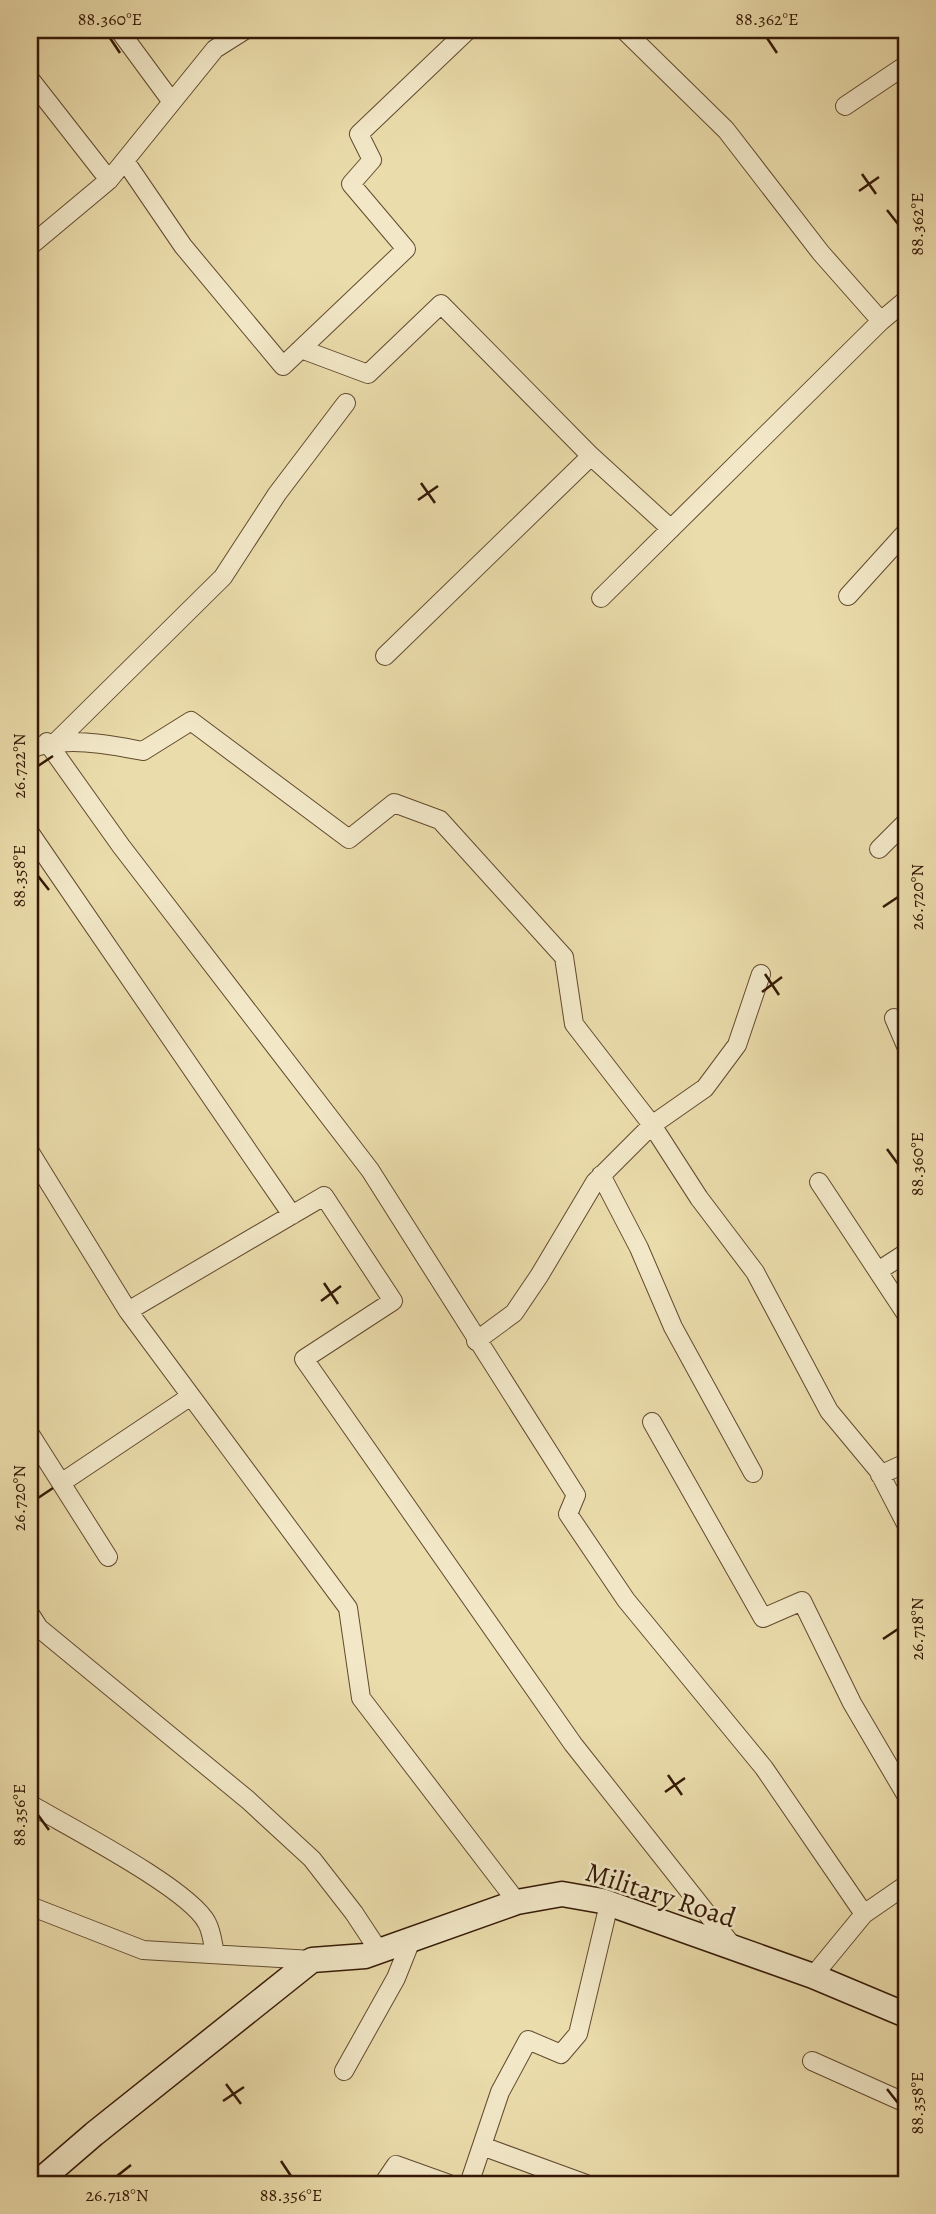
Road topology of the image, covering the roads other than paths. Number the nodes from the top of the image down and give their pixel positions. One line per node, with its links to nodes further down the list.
1 (119, 30): 7 (street)
2 (245, 30): 7 (street)
3 (468, 30): 14 (street)
4 (624, 30): 13 (street)
5 (906, 65): 8 (street)
6 (30, 79): 10 (street)
7 (172, 102): 9 (street)
8 (845, 106)
9 (125, 161): 10 (street); 14 (street)
10 (109, 180): 11 (street)
11 (30, 246)
12 (906, 300): 13 (street)
13 (881, 321): 17 (street)
14 (301, 349): 16 (street)
15 (346, 403): 22 (street)
16 (591, 456): 17 (street); 21 (street)
17 (671, 529): 20 (street)
18 (906, 532): 19 (street)
19 (848, 596)
20 (601, 598)
21 (385, 656)
22 (44, 745): 29 (street); 38 (street)
23 (906, 822): 25 (street)
24 (30, 833): 33 (street)
25 (879, 849)
26 (761, 974): 29 (street)
27 (894, 1018): 28 (street)
28 (906, 1046)
29 (652, 1125): 31 (street); 44 (street)
30 (30, 1152): 36 (street)
31 (601, 1175): 38 (street); 43 (street)
32 (819, 1182): 35 (street)
33 (292, 1215): 36 (street); 57 (street)
34 (906, 1253): 35 (street)
35 (878, 1270): 37 (street)
36 (128, 1311): 39 (street)
37 (906, 1314)
38 (476, 1341): 55 (street)
39 (191, 1396): 45 (street); 52 (street)
40 (652, 1422): 49 (street)
41 (30, 1434): 45 (street)
42 (906, 1464): 44 (street)
43 (752, 1473)
44 (880, 1475): 46 (street)
45 (61, 1483): 47 (street)
46 (906, 1524)
47 (108, 1557)
48 (30, 1614): 58 (street)
49 (906, 1795)
50 (30, 1804): 59 (street)
51 (906, 1885): 55 (street)
52 (517, 1902): 53 (street, Military Road); 56 (street, Military Road)
53 (609, 1904): 57 (street, Military Road); 66 (street)
54 (30, 1906): 59 (street)
55 (864, 1914): 61 (street)
56 (412, 1938): 58 (street, Military Road); 64 (street)
57 (735, 1949): 61 (street, Military Road)
58 (379, 1951): 60 (street, Military Road)
59 (215, 1954): 60 (street)
60 (312, 1960): 67 (street)
61 (813, 1976): 62 (street, Military Road)
62 (906, 2015)
63 (812, 2061): 65 (street)
64 (344, 2071)
65 (906, 2103)
66 (482, 2146): 70 (street); 71 (street)
67 (36, 2184)
68 (383, 2184): 69 (street)
69 (449, 2184)
70 (469, 2184)
71 (586, 2184)

